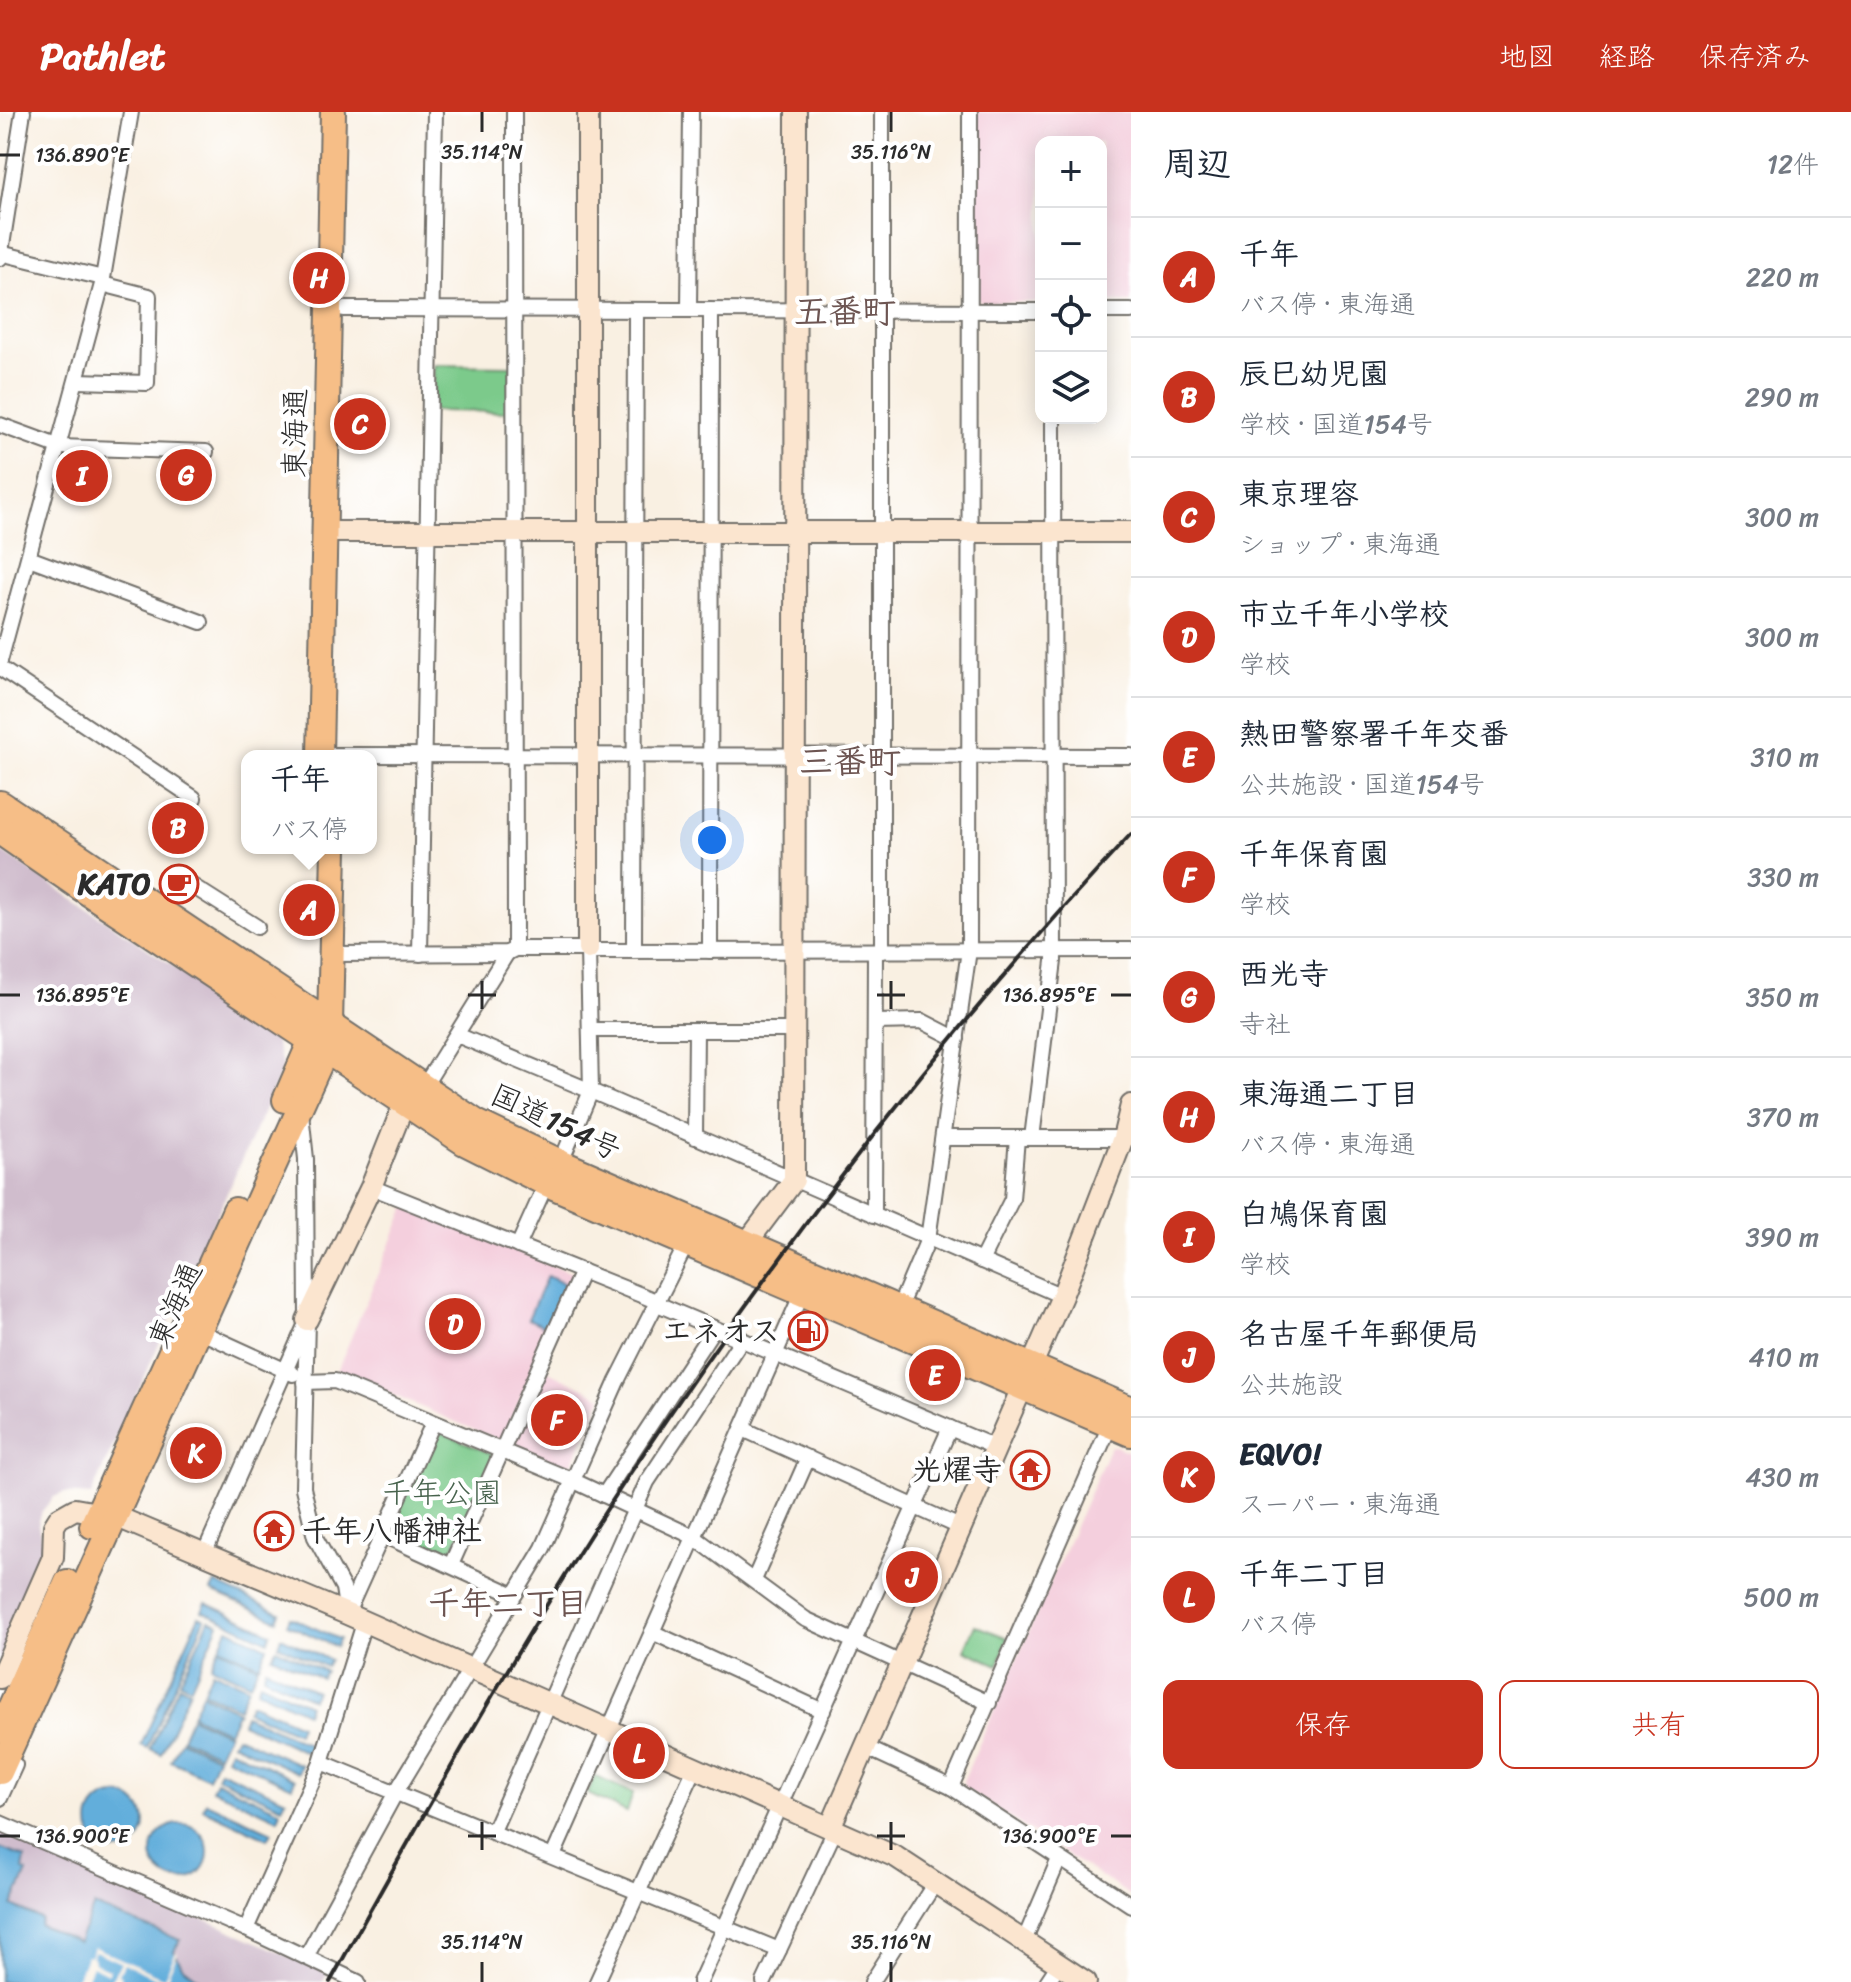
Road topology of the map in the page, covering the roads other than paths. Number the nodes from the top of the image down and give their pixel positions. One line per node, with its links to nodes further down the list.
1 (23, 112): 12 (street)
2 (131, 112): 13 (street)
3 (333, 112): 32 (main road, 東海通)
4 (348, 112): 14 (main road, 東海通)
5 (435, 112): 15 (street)
6 (514, 112): 16 (street)
7 (588, 112): 17 (street)
8 (691, 112): 19 (street)
9 (796, 112): 21 (street)
10 (882, 112): 22 (street)
11 (970, 112): 23 (street)
12 (1, 255): 13 (street)
13 (103, 281): 27 (street); 27 (street)
14 (344, 309): 15 (street); 32 (main road, 東海通)
15 (431, 310): 16 (street); 33 (street)
16 (515, 310): 17 (street); 34 (street)
17 (588, 310): 18 (street); 35 (street)
18 (636, 310): 19 (street); 36 (street)
19 (689, 310): 20 (street)
20 (711, 310): 21 (street); 37 (street)
21 (795, 310): 22 (street); 38 (street)
22 (881, 311): 23 (street); 39 (street)
23 (969, 311): 24 (street); 40 (street)
24 (1035, 311)
25 (1107, 311): 26 (street)
26 (1131, 311)
27 (77, 381): 30 (street)
28 (1053, 424): 41 (street)
29 (0, 425): 30 (street)
30 (60, 447): 31 (street); 43 (street)
31 (206, 452)
32 (332, 532): 33 (street); 47 (main road, 東海通); 48 (main road, 東海通)
33 (426, 532): 34 (street); 49 (street)
34 (515, 532): 35 (street); 50 (street)
35 (587, 532): 36 (street); 51 (street)
36 (635, 532): 37 (street); 52 (street)
37 (710, 532): 38 (street); 53 (street)
38 (795, 532): 39 (street); 55 (street)
39 (881, 532): 40 (street); 56 (street)
40 (968, 532): 41 (street); 57 (street)
41 (1053, 532): 42 (street); 58 (street)
42 (1131, 532)
43 (29, 558): 44 (street); 45 (street)
44 (201, 622)
45 (0, 661)
46 (0, 668): 60 (street)
47 (320, 750)
48 (335, 750)
49 (423, 755): 50 (street); 54 (street); 77 (street)
50 (515, 755): 51 (street); 71 (street)
51 (587, 755): 52 (street); 67 (street)
52 (634, 755): 53 (street); 72 (street)
53 (710, 755): 55 (street); 73 (street)
54 (377, 756)
55 (795, 756): 56 (street); 74 (street)
56 (882, 756): 57 (street); 75 (street)
57 (968, 756): 58 (street); 68 (street)
58 (1054, 756): 59 (street); 69 (street)
59 (1131, 756)
60 (194, 798)
61 (0, 805): 82 (highway, 国道154号)
62 (0, 830): 82 (highway, 国道154号)
63 (319, 854): 82 (main road, 東海通)
64 (334, 854): 76 (main road, 東海通)
65 (191, 885): 66 (street)
66 (257, 927)
67 (589, 950): 71 (street); 72 (street); 79 (street)
68 (969, 950): 69 (street); 75 (street); 84 (street)
69 (1054, 950): 70 (street); 91 (street)
70 (1131, 950)
71 (511, 951): 77 (street); 83 (street)
72 (634, 951): 73 (street)
73 (710, 951): 74 (street)
74 (795, 951): 75 (street); 81 (street)
75 (879, 951): 78 (street)
76 (332, 954): 77 (street); 82 (main road, 東海通)
77 (420, 954)
78 (875, 1022): 84 (street); 96 (street)
79 (590, 1030): 80 (street); 85 (street)
80 (696, 1030): 81 (street); 89 (street)
81 (795, 1030): 94 (street)
82 (321, 1033): 86 (highway, 国道154号); 87 (main road, 東海通); 126 (main road, 東海通)
83 (457, 1035): 85 (street); 86 (street)
84 (957, 1039): 90 (street)
85 (591, 1091): 89 (street); 93 (street)
86 (417, 1097): 93 (highway, 国道154号); 95 (street)
87 (300, 1104): 107 (street); 109 (main road, 東海通)
88 (1131, 1105): 92 (street)
89 (695, 1137): 94 (street)
90 (943, 1138): 91 (street); 97 (street)
91 (1024, 1138): 92 (street); 101 (street)
92 (1123, 1138): 104 (street)
93 (554, 1173): 98 (highway, 国道154号); 99 (highway, 国道154号); 100 (street)
94 (794, 1180): 96 (street); 99 (street)
95 (371, 1187): 100 (street); 107 (street)
96 (874, 1215): 97 (street)
97 (928, 1239): 101 (street); 106 (street)
98 (688, 1241): 103 (highway, 国道154号); 105 (street)
99 (746, 1244): 106 (highway, 国道154号)
100 (518, 1246): 102 (street)
101 (981, 1261): 104 (street)
102 (582, 1271): 105 (street); 120 (street)
103 (803, 1291): 111 (street); 113 (highway, 国道154号)
104 (1062, 1296): 113 (street)
105 (655, 1302): 108 (street); 122 (street)
106 (898, 1310): 113 (highway, 国道154号)
107 (307, 1320): 112 (street); 114 (street)
108 (714, 1328): 110 (street); 123 (street)
109 (199, 1331): 112 (street); 126 (main road, 東海通)
110 (742, 1339): 111 (street); 125 (street)
111 (776, 1354): 117 (street); 118 (street)
112 (285, 1370): 114 (street); 131 (street)
113 (1028, 1378): 115 (highway, 国道154号); 119 (street)
114 (305, 1381): 116 (street); 135 (street)
115 (1126, 1414): 142 (street)
116 (433, 1423): 120 (street); 128 (street)
117 (950, 1428): 119 (street); 124 (street)
118 (743, 1429): 121 (street); 129 (street)
119 (997, 1448): 127 (street)
120 (502, 1451): 122 (street); 132 (street)
121 (808, 1458): 124 (street); 133 (street)
122 (572, 1480): 123 (street); 134 (street)
123 (604, 1495): 125 (street)
124 (915, 1507): 127 (street); 137 (street)
125 (633, 1508): 129 (street); 141 (street)
126 (113, 1516): 130 (main road, 東海通); 131 (street); 140 (street); 152 (street)
127 (962, 1528): 138 (street)
128 (383, 1535): 132 (street); 135 (street)
129 (694, 1537): 133 (street); 136 (street)
130 (91, 1548): 144 (main road, 東海通); 149 (main road, 東海通)
131 (204, 1554): 135 (street)
132 (451, 1565): 134 (street)
133 (754, 1580): 137 (street)
134 (514, 1595): 139 (street)
135 (356, 1618): 139 (street); 147 (street)
136 (652, 1632): 143 (street); 145 (street)
137 (854, 1641): 138 (street); 143 (street)
138 (903, 1663): 142 (street); 146 (street)
139 (470, 1668): 141 (street); 151 (street)
140 (0, 1678)
141 (548, 1703): 145 (street); 156 (street)
142 (989, 1703): 150 (street)
143 (823, 1711): 153 (street)
144 (0, 1730)
145 (609, 1730): 148 (street); 157 (street)
146 (865, 1747): 150 (street); 155 (street)
147 (321, 1762): 151 (street); 163 (street)
148 (695, 1768): 153 (street); 160 (street)
149 (0, 1772)
150 (951, 1787): 158 (street)
151 (396, 1792): 156 (street); 166 (street)
152 (0, 1798)
153 (780, 1805): 155 (street); 162 (street)
154 (0, 1823): 163 (street)
155 (832, 1829): 159 (street); 165 (street)
156 (493, 1831): 157 (street)
157 (553, 1856): 160 (street)
158 (1059, 1859): 161 (street); 164 (street)
159 (935, 1883): 164 (street); 172 (street)
160 (639, 1891): 162 (street); 169 (street)
161 (1131, 1905)
162 (724, 1927): 165 (street); 170 (street)
163 (246, 1929): 166 (street)
164 (1024, 1941): 167 (street)
165 (779, 1950): 171 (street)
166 (306, 1957): 168 (street)
167 (1059, 1964): 173 (street); 174 (street)
168 (358, 1982)
169 (597, 1982)
170 (700, 1982)
171 (764, 1982)
172 (872, 1982)
173 (1047, 1982)
174 (1086, 1982)

